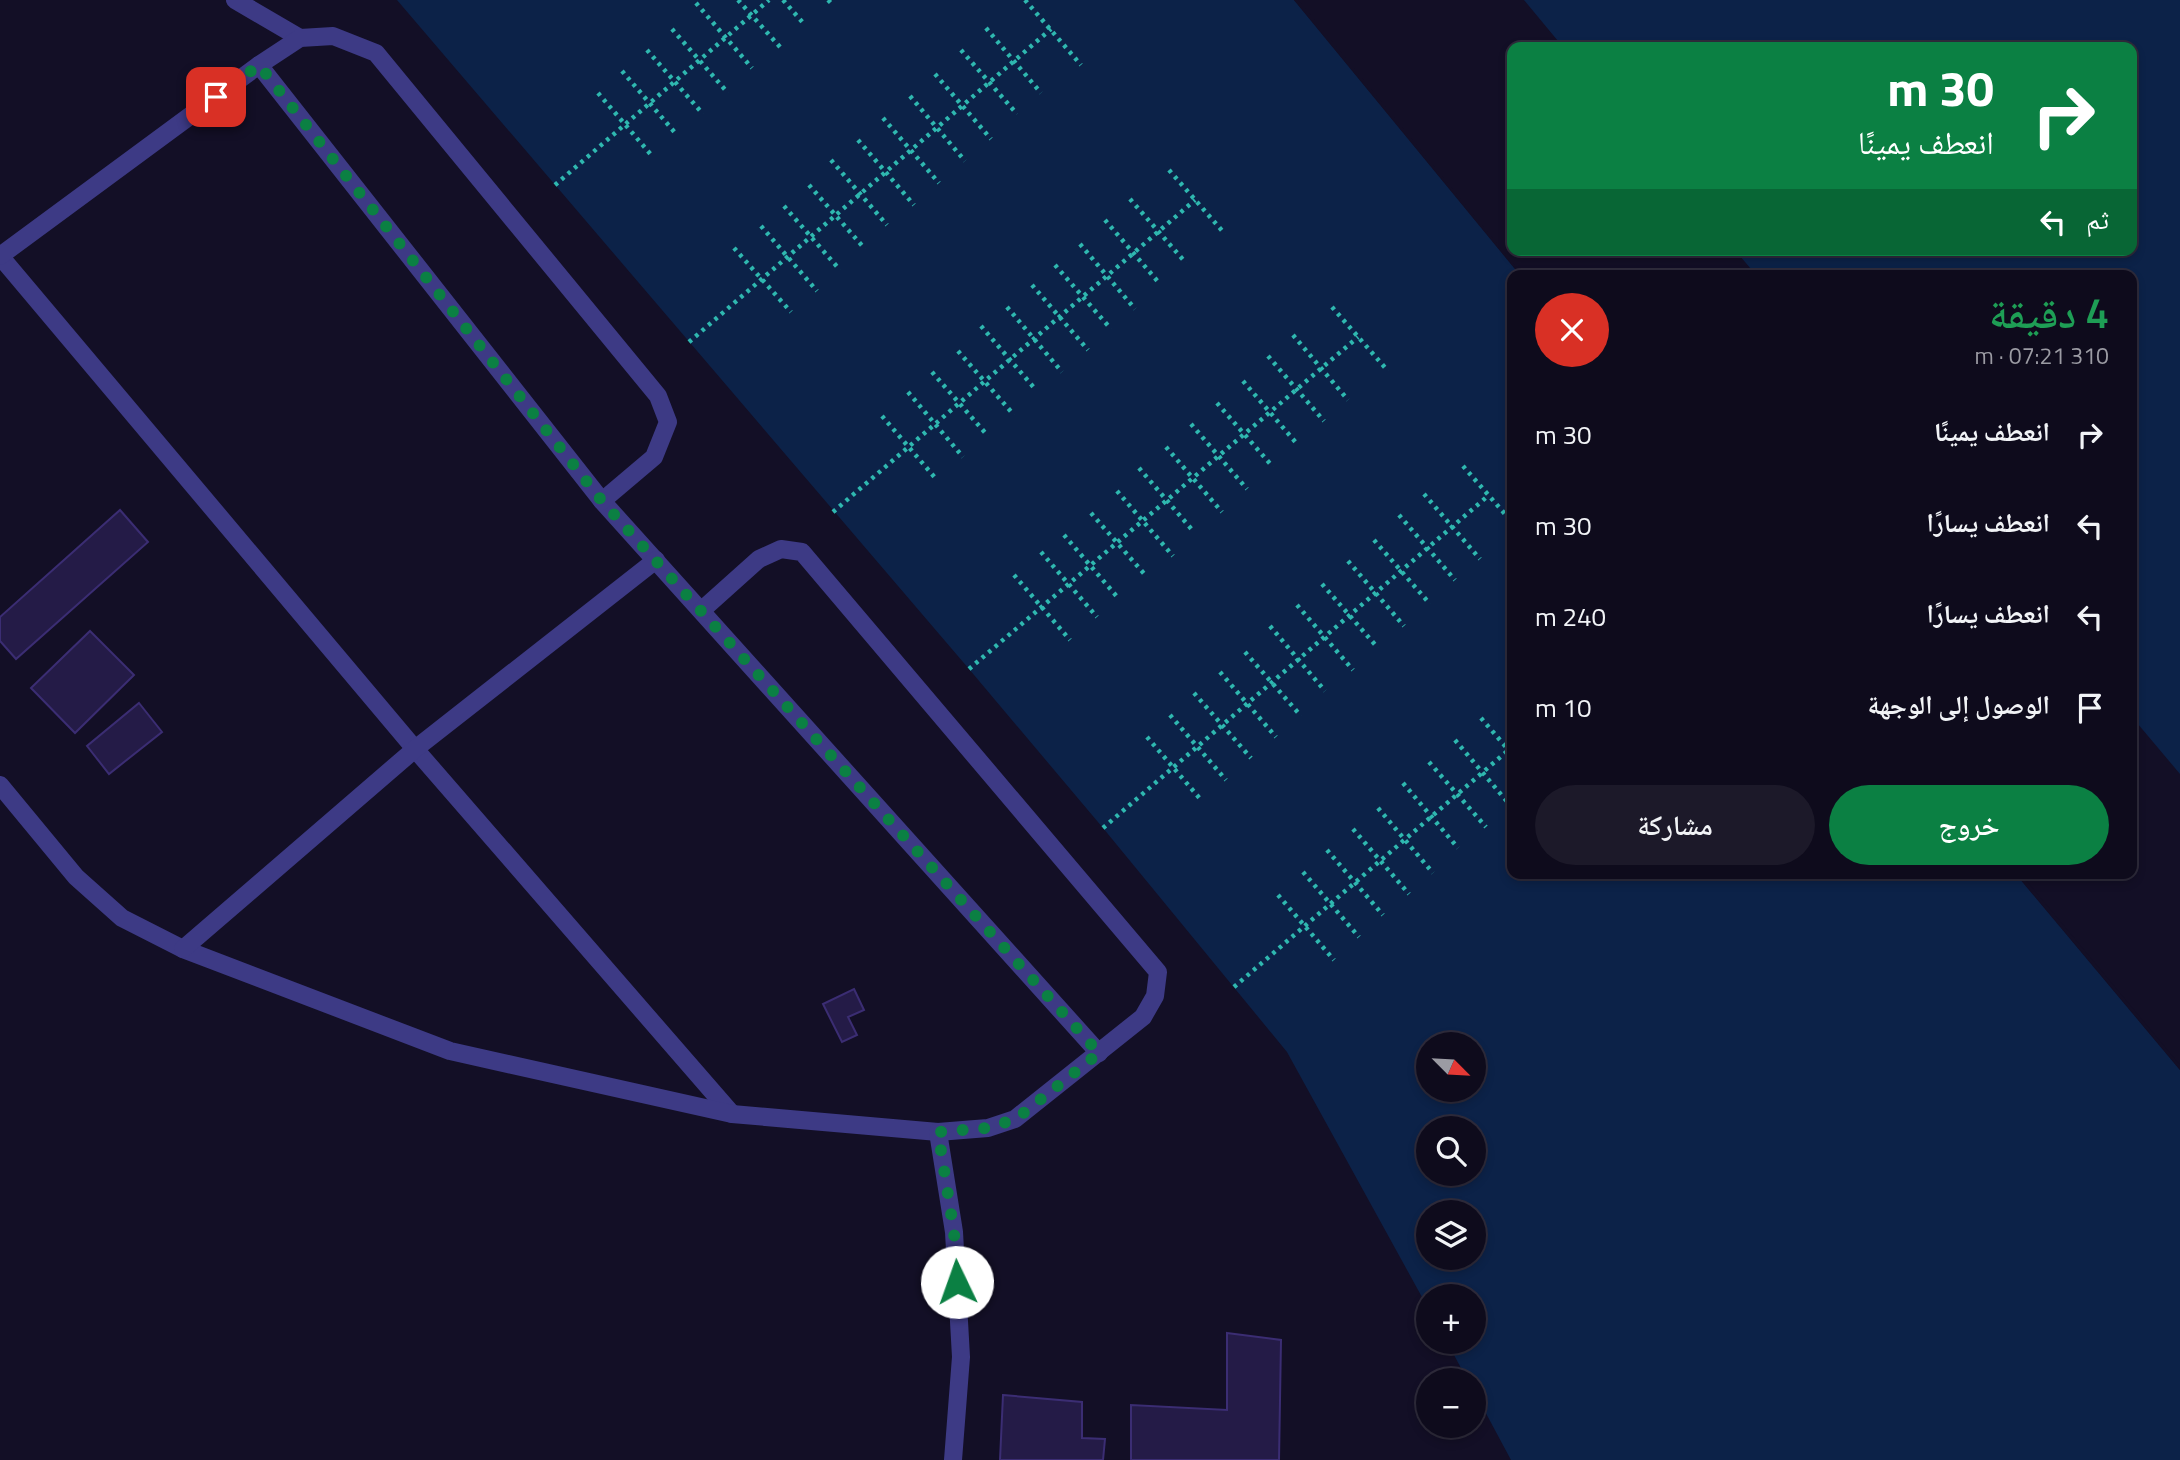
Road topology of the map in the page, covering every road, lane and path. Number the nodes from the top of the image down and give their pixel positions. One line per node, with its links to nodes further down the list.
1 (235, 0): 11 (lane)
2 (738, 0): 12 (path)
3 (769, 0): 35 (path)
4 (783, 0): 7 (path)
5 (1026, 0): 10 (path)
6 (696, 3): 17 (path)
7 (805, 25)
8 (986, 28): 22 (path)
9 (672, 29): 21 (path)
10 (1051, 29): 16 (path); 63 (path)
11 (300, 38): 15 (lane); 98 (lane)
12 (779, 47)
13 (647, 50): 24 (path)
14 (961, 50): 25 (path)
15 (259, 65): 48 (lane); 98 (lane)
16 (1081, 65)
17 (752, 68)
18 (622, 71): 27 (path)
19 (935, 74): 28 (path)
20 (598, 93): 30 (path)
21 (728, 93)
22 (1041, 93)
23 (910, 96): 32 (path)
24 (703, 114)
25 (1017, 114)
26 (883, 118): 34 (path)
27 (677, 135)
28 (991, 139)
29 (858, 140): 39 (path)
30 (653, 157)
31 (831, 160): 42 (path)
32 (965, 161)
33 (1169, 170): 38 (path)
34 (939, 183)
35 (555, 185)
36 (809, 185): 47 (path)
37 (1130, 198): 49 (path)
38 (1195, 200): 44 (path); 99 (path)
39 (914, 205)
40 (784, 206): 51 (path)
41 (1105, 220): 52 (path)
42 (887, 225)
43 (761, 226): 54 (path)
44 (1225, 234)
45 (1080, 244): 57 (path)
46 (734, 248): 58 (path)
47 (865, 249)
48 (0, 256): 143 (lane)
49 (1185, 263)
50 (1055, 265): 60 (path)
51 (840, 271)
52 (1160, 284)
53 (1032, 285): 64 (path)
54 (817, 291)
55 (1007, 307): 70 (path)
56 (1332, 307): 62 (path)
57 (1135, 309)
58 (791, 312)
59 (981, 326): 72 (path)
60 (1111, 330)
61 (1293, 335): 67 (path)
62 (1358, 337): 67 (path); 68 (path)
63 (689, 342)
64 (1087, 350)
65 (958, 351): 79 (path)
66 (1268, 356): 73 (path)
67 (1321, 368): 73 (path); 75 (path)
68 (1388, 371)
69 (932, 372): 83 (path)
70 (1062, 372)
71 (1243, 380): 77 (path)
72 (1037, 390)
73 (1296, 390): 77 (path); 80 (path)
74 (908, 392): 86 (path)
75 (1348, 400)
76 (1217, 403): 82 (path)
77 (1270, 412): 82 (path); 84 (path)
78 (882, 415): 92 (path)
79 (1014, 415)
80 (1324, 421)
81 (1191, 424): 87 (path)
82 (1244, 434): 87 (path); 90 (path)
83 (988, 436)
84 (1298, 445)
85 (1166, 447): 91 (path)
86 (964, 457)
87 (1218, 457): 91 (path); 93 (path)
88 (1463, 466): 96 (path)
89 (1139, 467): 97 (path)
90 (1273, 467)
91 (1192, 478): 97 (path); 100 (path)
92 (937, 480)
93 (1247, 489)
94 (1117, 491): 104 (path)
95 (1424, 494): 112 (path)
96 (1489, 495): 103 (path); 154 (path)
97 (1167, 500): 104 (path); 105 (path)
98 (602, 501): 111 (lane)
99 (833, 512)
100 (1222, 512)
101 (1091, 513): 108 (path)
102 (1399, 515): 117 (path)
103 (1507, 516)
104 (1143, 521): 108 (path); 110 (path)
105 (1194, 532)
106 (1064, 535): 114 (path)
107 (1374, 540): 121 (path)
108 (1117, 543): 114 (path); 116 (path)
109 (1041, 552): 118 (path)
110 (1173, 556)
111 (656, 559): 124 (lane); 143 (lane)
112 (1480, 559)
113 (1348, 561): 127 (path)
114 (1090, 565): 118 (path); 120 (path)
115 (1014, 575): 123 (path)
116 (1147, 577)
117 (1455, 580)
118 (1069, 584): 123 (path); 125 (path)
119 (1322, 584): 129 (path)
120 (1119, 600)
121 (1430, 604)
122 (1297, 606): 132 (path)
123 (1042, 607): 128 (path); 131 (path)
124 (702, 610): 167 (lane); 167 (lane)
125 (1097, 617)
126 (1270, 626): 134 (path)
127 (1404, 626)
128 (1070, 640)
129 (1378, 648)
130 (1245, 652): 137 (path)
131 (969, 669)
132 (1353, 670)
133 (1220, 673): 140 (path)
134 (1325, 691)
135 (1194, 693): 145 (path)
136 (1170, 715): 147 (path)
137 (1301, 716)
138 (1481, 718): 142 (path)
139 (1147, 737): 151 (path)
140 (1276, 737)
141 (1455, 740): 150 (path)
142 (1507, 748)
143 (415, 749): 164 (lane); 168 (lane)
144 (1507, 751): 166 (path)
145 (1251, 758)
146 (1429, 762): 153 (path)
147 (1226, 780)
148 (1402, 783): 156 (path)
149 (0, 785): 164 (lane)
150 (1507, 801)
151 (1202, 802)
152 (1378, 808): 159 (path)
153 (1486, 827)
154 (1103, 828)
155 (1353, 829): 160 (path)
156 (1458, 848)
157 (1327, 850): 162 (path)
158 (1303, 872): 163 (path)
159 (1433, 873)
160 (1409, 894)
161 (1279, 895): 165 (path)
162 (1383, 915)
163 (1359, 937)
164 (183, 949): 168 (lane)
165 (1334, 960)
166 (1234, 987)
167 (1099, 1053): 169 (lane)
168 (732, 1114): 169 (lane)
169 (938, 1132): 170 (lane)
170 (953, 1460)

